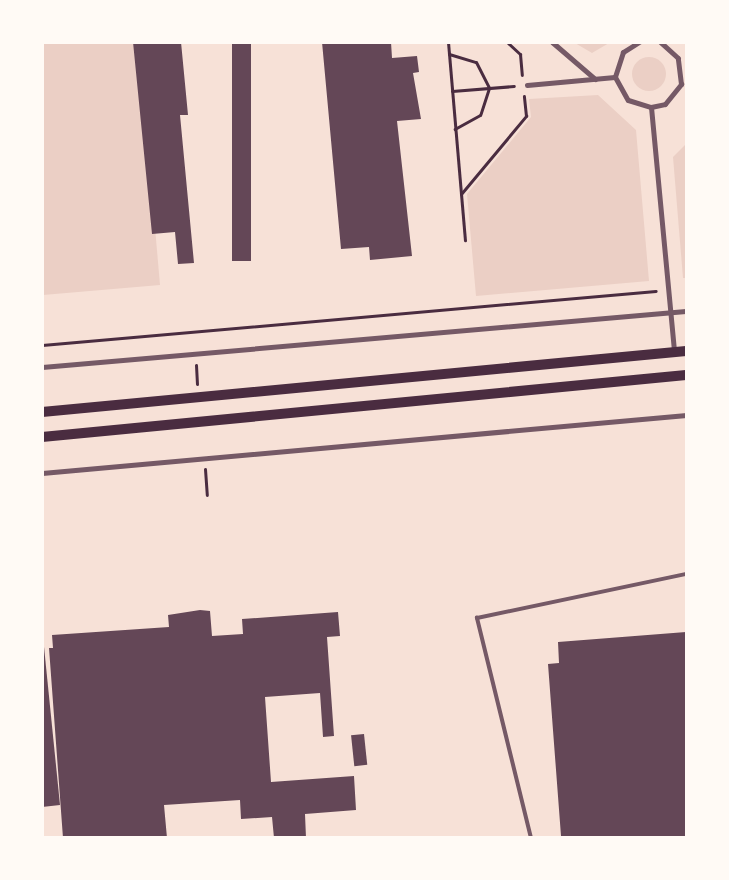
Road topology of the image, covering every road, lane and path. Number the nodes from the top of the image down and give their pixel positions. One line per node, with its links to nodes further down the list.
1 (448, 42): 6 (path)
2 (507, 42): 10 (path)
3 (552, 42): 9 (street)
4 (639, 42): 8 (street)
5 (660, 42): 7 (street)
6 (449, 54): 11 (path); 12 (path)
7 (684, 71): 13 (street)
8 (615, 77): 9 (street); 13 (street)
9 (595, 79): 10 (street)
10 (525, 85): 11 (path); 15 (path)
11 (489, 88): 12 (path); 14 (path)
12 (452, 91): 14 (path)
13 (651, 107): 17 (street)
14 (455, 129): 15 (path)
15 (461, 194): 16 (path)
16 (465, 240)
17 (667, 290): 19 (street); 20 (path)
18 (686, 311): 19 (street)
19 (669, 313): 22 (street); 23 (street)
20 (42, 345)
21 (686, 351): 22 (main road)
22 (674, 352): 25 (main road)
23 (42, 368)
24 (686, 375): 27 (main road)
25 (42, 412)
26 (686, 415): 28 (street)
27 (42, 437)
28 (42, 473)
29 (686, 574): 30 (lane)
30 (531, 838)

